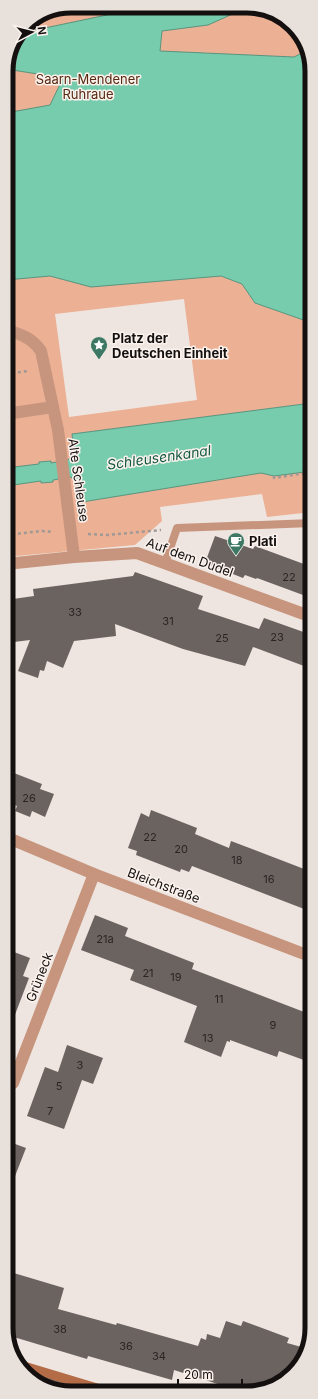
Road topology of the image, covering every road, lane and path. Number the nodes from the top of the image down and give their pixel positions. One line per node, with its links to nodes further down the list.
1 (13, 332): 2 (street, Alte Schleuse)
2 (45, 368): 3 (path); 4 (street, Alte Schleuse)
3 (13, 373)
4 (53, 407): 5 (street); 10 (street, Alte Schleuse)
5 (13, 413)
6 (305, 473): 7 (path)
7 (274, 476)
8 (305, 523): 9 (lane)
9 (177, 528): 10 (path); 14 (lane)
10 (72, 533): 11 (path); 12 (street, Alte Schleuse)
11 (13, 534)
12 (74, 557): 13 (street, Auf dem Dudel); 14 (street, Auf dem Dudel)
13 (13, 563)
14 (165, 563): 15 (street, Auf dem Dudel)
15 (305, 613)
16 (13, 840): 17 (street, Bleichstraße)
17 (94, 874): 18 (street, Bleichstraße); 19 (street, Grüneck)
18 (305, 954)
19 (13, 1083)
20 (31, 1370): 21 (main road)
21 (85, 1386)

